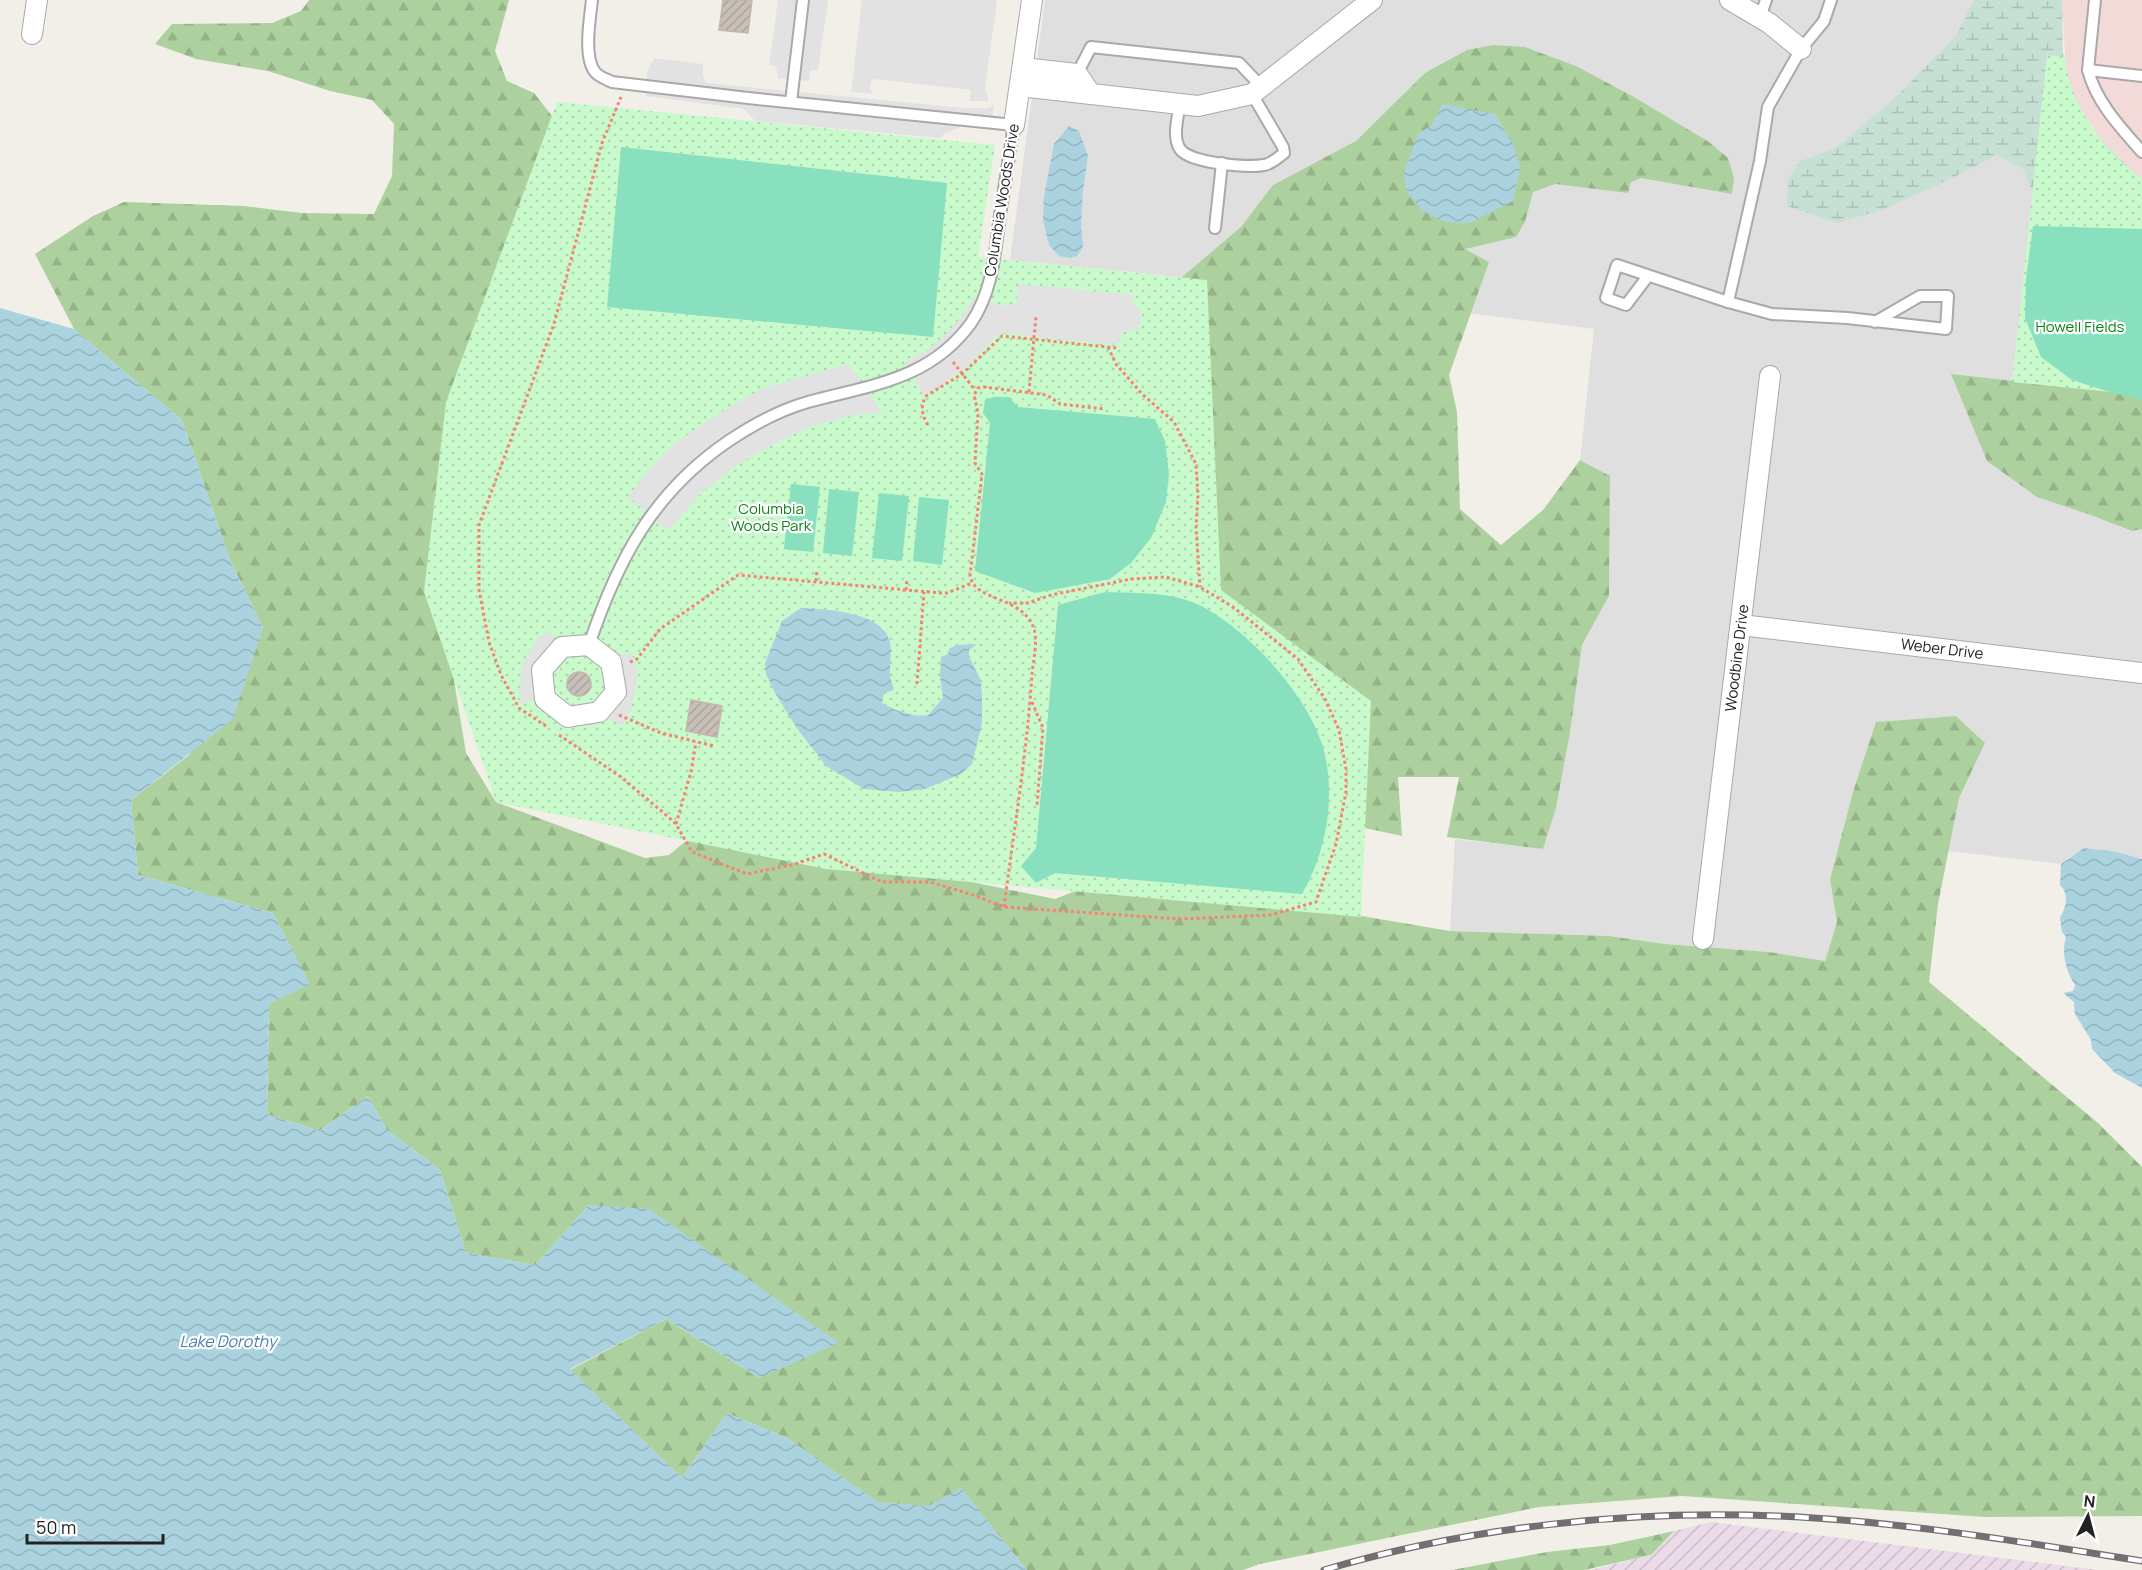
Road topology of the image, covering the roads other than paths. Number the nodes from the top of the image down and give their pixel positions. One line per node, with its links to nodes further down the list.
1 (37, 0): 10 (street)
2 (592, 0): 18 (lane)
3 (803, 0): 18 (lane)
4 (1032, 0): 15 (street, Columbia Woods Drive)
5 (1372, 0): 16 (street)
6 (1730, 0): 9 (street)
7 (1831, 0): 11 (lane)
8 (2095, 0): 12 (lane)
9 (1763, 9): 11 (street)
10 (32, 34)
11 (1801, 49): 25 (lane)
12 (2088, 70): 14 (lane); 21 (lane)
13 (1077, 74): 15 (street); 16 (lane); 17 (street)
14 (2142, 76)
15 (1021, 77): 17 (street); 20 (street, Columbia Woods Drive)
16 (1256, 90): 19 (street); 22 (lane)
17 (1090, 93): 19 (street)
18 (791, 102): 20 (lane)
19 (1180, 104): 22 (lane)
20 (1014, 125): 29 (lane, Columbia Woods Drive)
21 (2142, 152)
22 (1222, 163): 23 (lane)
23 (1215, 228)
24 (1648, 276): 25 (lane)
25 (1728, 302): 26 (lane)
26 (1875, 322): 26 (lane)
27 (1770, 376): 28 (street, Woodbine Drive)
28 (1741, 625): 30 (street, Weber Drive); 31 (street, Woodbine Drive)
29 (590, 645): 29 (street)
30 (2142, 673)
31 (1703, 939)

